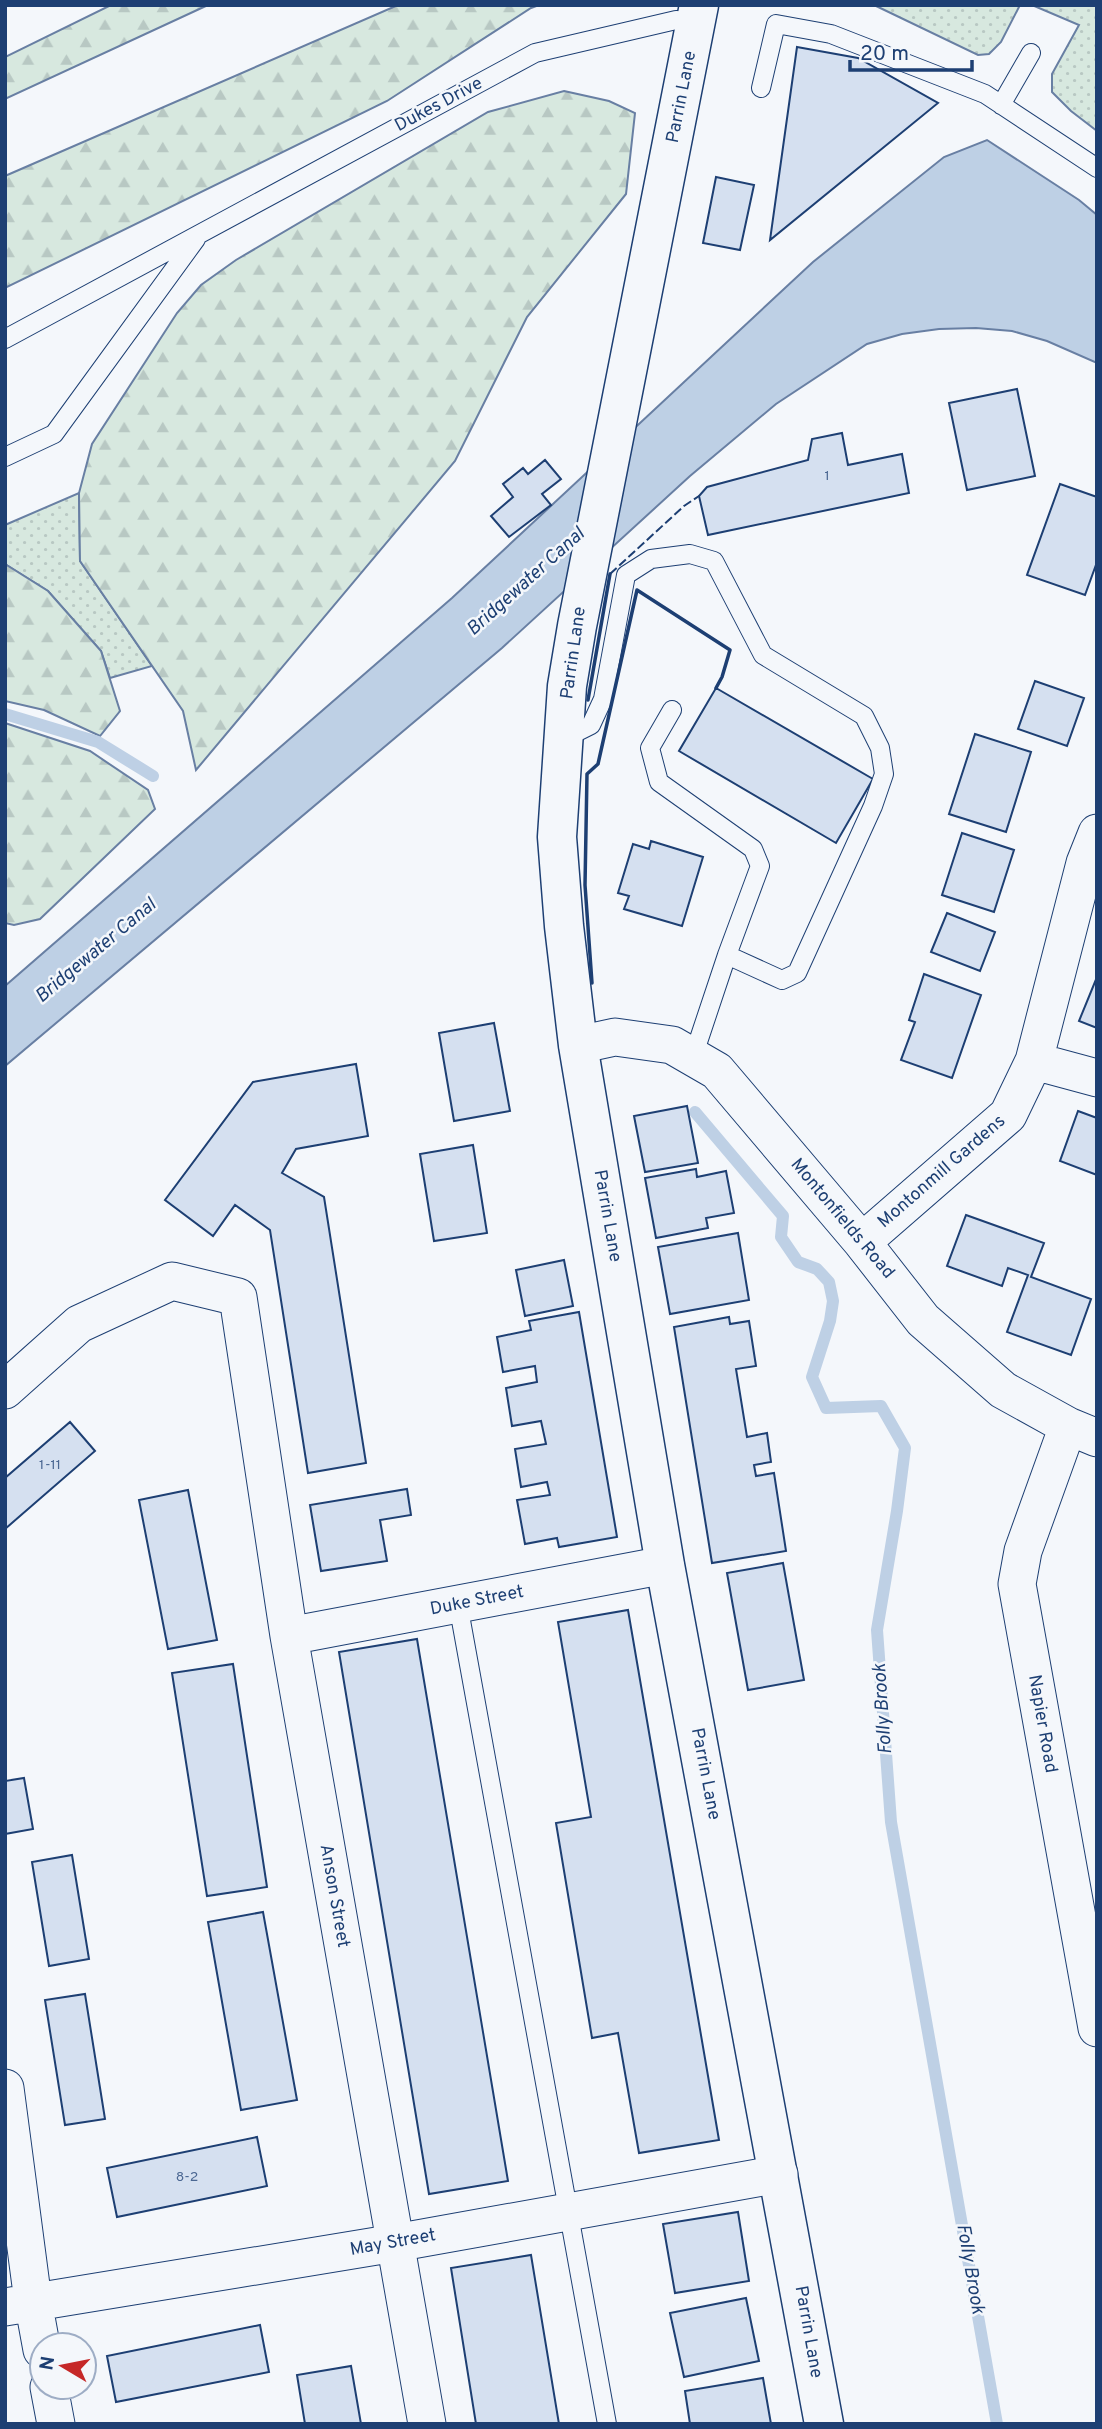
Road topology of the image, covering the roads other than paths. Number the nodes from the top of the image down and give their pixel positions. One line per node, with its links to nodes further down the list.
1 (698, 14): 6 (lane, Dukes Drive); 10 (main road, Parrin Lane)
2 (1031, 53): 4 (lane)
3 (761, 88): 4 (lane)
4 (1001, 105): 5 (lane)
5 (1097, 168)
6 (198, 236): 7 (lane, Dukes Drive); 8 (lane, Dukes Drive)
7 (5, 339)
8 (5, 457)
9 (672, 710): 12 (lane)
10 (564, 740): 12 (lane); 13 (main road, Parrin Lane)
11 (1097, 833): 15 (street, Montonmill Gardens)
12 (727, 955): 14 (lane)
13 (578, 1043): 14 (street, Montonfields Road); 20 (main road, Parrin Lane)
14 (693, 1057): 17 (street, Montonfields Road)
15 (1034, 1061): 16 (street); 17 (street, Montonmill Gardens)
16 (1097, 1078)
17 (862, 1242): 19 (street, Montonfields Road)
18 (5, 1390): 22 (street, Anson Street)
19 (1082, 1432): 23 (street, Napier Road)
20 (665, 1565): 21 (street, Duke Street); 26 (main road, Parrin Lane)
21 (458, 1604): 22 (street, Duke Street); 27 (lane)
22 (289, 1636): 28 (street, Anson Street)
23 (1090, 1950): 24 (street, Napier Road)
24 (1097, 2028)
25 (5, 2088): 29 (street)
26 (779, 2174): 27 (street, May Street); 35 (main road, Parrin Lane)
27 (569, 2211): 28 (street, May Street); 34 (lane)
28 (394, 2243): 29 (street, May Street); 33 (street, Anson Street)
29 (19, 2304): 30 (street)
30 (32, 2331)
31 (51, 2401): 32 (street)
32 (55, 2424)
33 (427, 2424)
34 (607, 2424)
35 (824, 2424)

